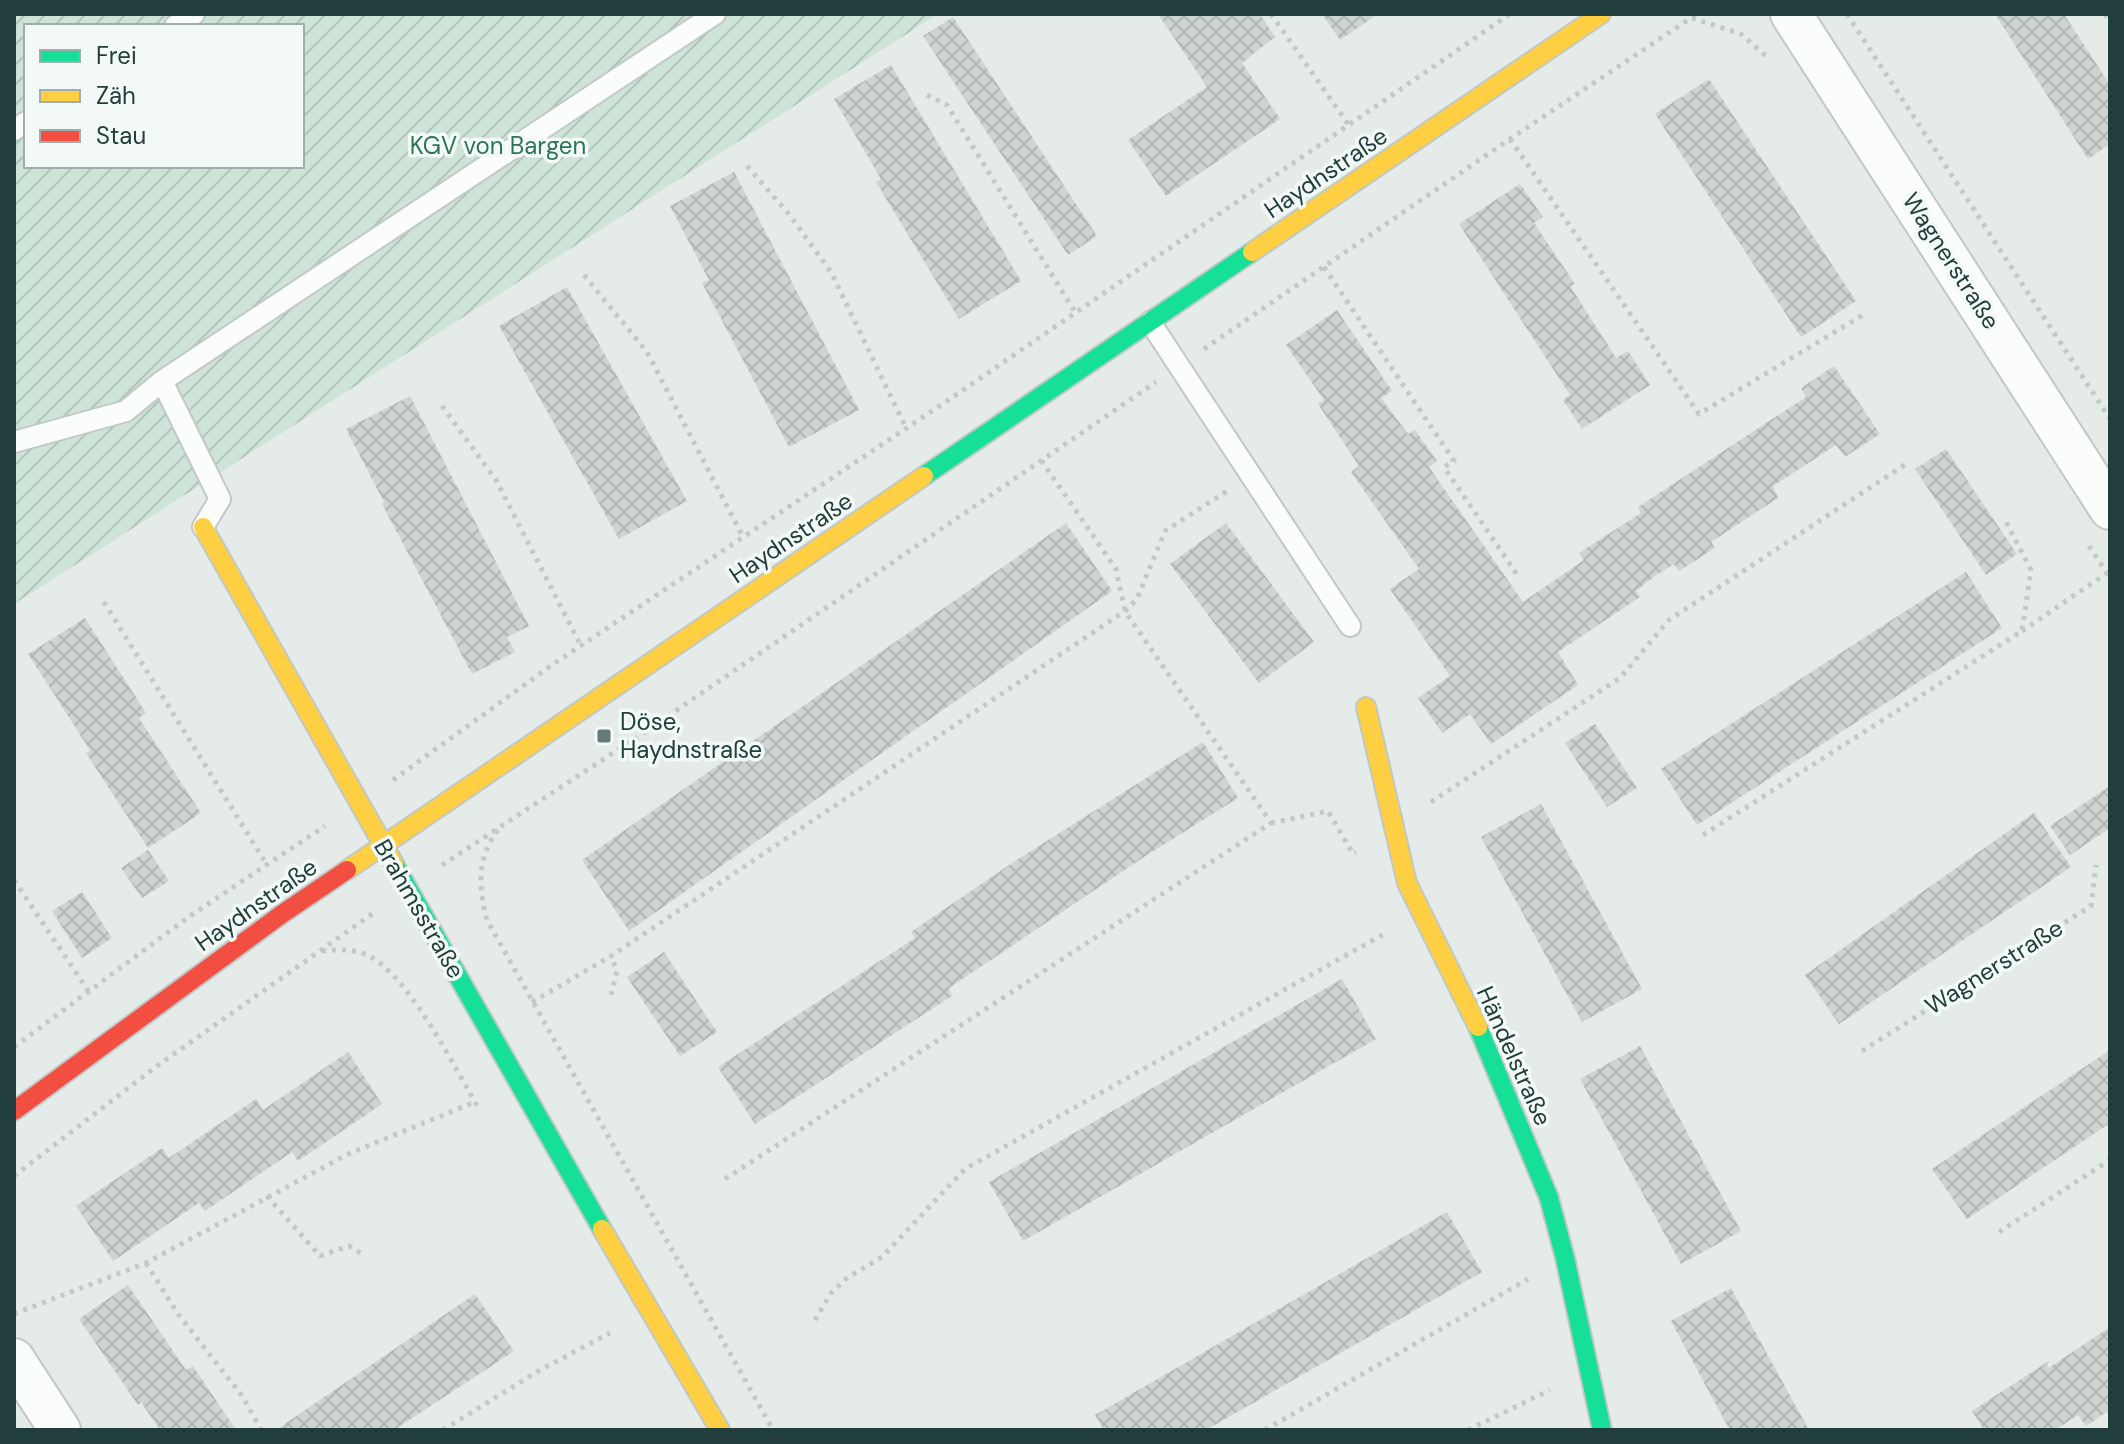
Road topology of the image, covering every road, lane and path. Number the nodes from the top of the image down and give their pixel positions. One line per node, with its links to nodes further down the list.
1 (715, 14): 20 (lane)
2 (1271, 14): 11 (path)
3 (1510, 14): 11 (path)
4 (1601, 14): 18 (street, Haydnstraße)
5 (1697, 14): 12 (path)
6 (1791, 14): 28 (street, Wagnerstraße)
7 (1847, 14): 22 (path)
8 (2105, 14): 9 (path)
9 (2110, 22)
10 (927, 95): 16 (path)
11 (1348, 124): 16 (path)
12 (1510, 139): 14 (path); 17 (path)
13 (747, 166): 23 (path)
14 (1324, 267): 19 (path); 33 (path)
15 (584, 275): 31 (path)
16 (1075, 312): 23 (path)
17 (1863, 315)
18 (1150, 322): 19 (lane); 45 (street, Haydnstraße)
19 (1179, 366): 25 (path); 27 (lane)
20 (162, 381): 24 (lane); 30 (lane, Brahmsstraße)
21 (442, 406): 38 (path)
22 (2110, 419)
23 (906, 428): 31 (path)
24 (14, 442)
25 (1041, 460): 35 (path); 52 (path)
26 (1909, 462): 41 (path)
27 (1251, 475): 35 (path); 36 (lane)
28 (2110, 509)
29 (2004, 518): 37 (path)
30 (203, 527): 45 (street, Brahmsstraße)
31 (743, 537): 38 (path)
32 (2108, 575): 37 (path)
33 (1518, 576)
34 (104, 602): 50 (path)
35 (1125, 611): 42 (path); 49 (path)
36 (1350, 626)
37 (2022, 631): 44 (path)
38 (581, 646): 40 (path)
39 (1366, 707): 43 (street, Händelstraße)
40 (457, 733)
41 (1447, 790)
42 (1271, 823): 43 (path); 60 (path)
43 (1395, 827): 48 (street, Händelstraße)
44 (1703, 835)
45 (382, 846): 56 (street, Haydnstraße); 74 (street, Brahmsstraße)
46 (2096, 865): 54 (path, Wagnerstraße)
47 (14, 880): 50 (path)
48 (1421, 913): 64 (street, Händelstraße); 68 (path)
49 (611, 956): 51 (path); 52 (path)
50 (89, 992): 53 (path)
51 (611, 995)
52 (532, 1002): 75 (path)
53 (14, 1047)
54 (1862, 1051)
55 (475, 1102): 57 (path); 59 (path); 61 (path)
56 (14, 1111)
57 (481, 1114)
58 (2110, 1160): 62 (path)
59 (14, 1176)
60 (725, 1179)
61 (267, 1196): 63 (path); 65 (path)
62 (1999, 1232)
63 (364, 1255)
64 (1565, 1258): 70 (street, Händelstraße); 76 (path)
65 (146, 1263): 66 (path); 72 (path)
66 (14, 1314)
67 (602, 1320): 73 (path)
68 (815, 1320)
69 (14, 1359): 71 (street)
70 (1589, 1371): 77 (path); 78 (street, Händelstraße)
71 (60, 1430)
72 (261, 1430)
73 (443, 1430)
74 (720, 1430)
75 (773, 1430)
76 (1265, 1430)
77 (1468, 1430)
78 (1602, 1430)

